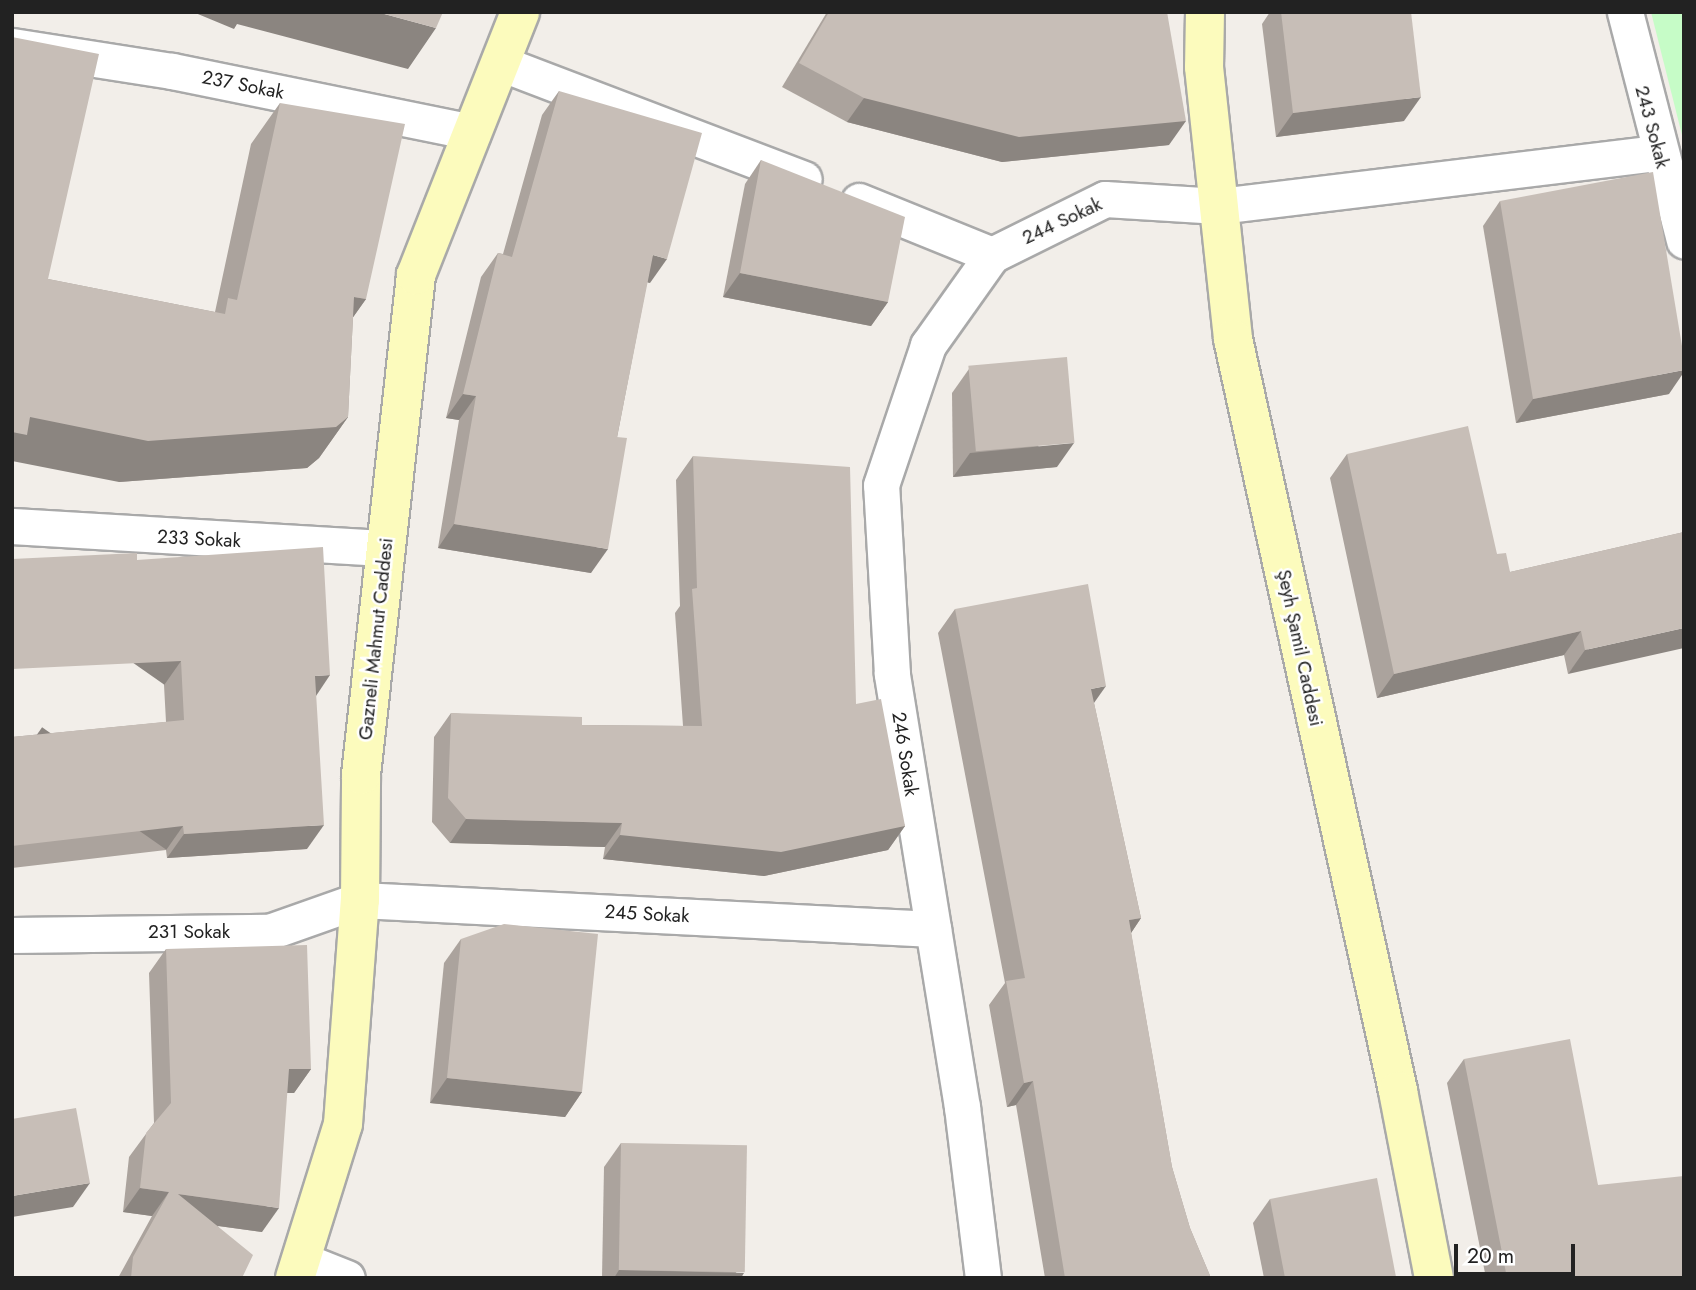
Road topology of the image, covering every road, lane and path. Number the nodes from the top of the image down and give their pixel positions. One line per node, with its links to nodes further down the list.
1 (520, 12): 5 (street, Gazneli Mahmut Caddesi)
2 (1205, 12): 8 (street, Şeyh Şamil Caddesi)
3 (1625, 12): 7 (street, 243 Sokak)
4 (12, 46): 6 (street, 237 Sokak)
5 (500, 63): 6 (street, Gazneli Mahmut Caddesi); 10 (street)
6 (473, 132): 12 (street, Gazneli Mahmut Caddesi)
7 (1659, 153): 8 (street, 244 Sokak); 9 (street, 243 Sokak)
8 (1219, 206): 10 (street, 244 Sokak); 19 (street, Şeyh Şamil Caddesi)
9 (1684, 240)
10 (992, 255): 14 (street, 246 Sokak)
11 (12, 526): 12 (street, 233 Sokak)
12 (386, 548): 13 (street, Gazneli Mahmut Caddesi)
13 (360, 900): 14 (street, 245 Sokak); 15 (street, 231 Sokak); 16 (street, Gazneli Mahmut Caddesi)
14 (933, 929): 18 (street, 246 Sokak)
15 (12, 935)
16 (300, 1269): 17 (street)
17 (347, 1278)
18 (983, 1278)
19 (1434, 1278)

